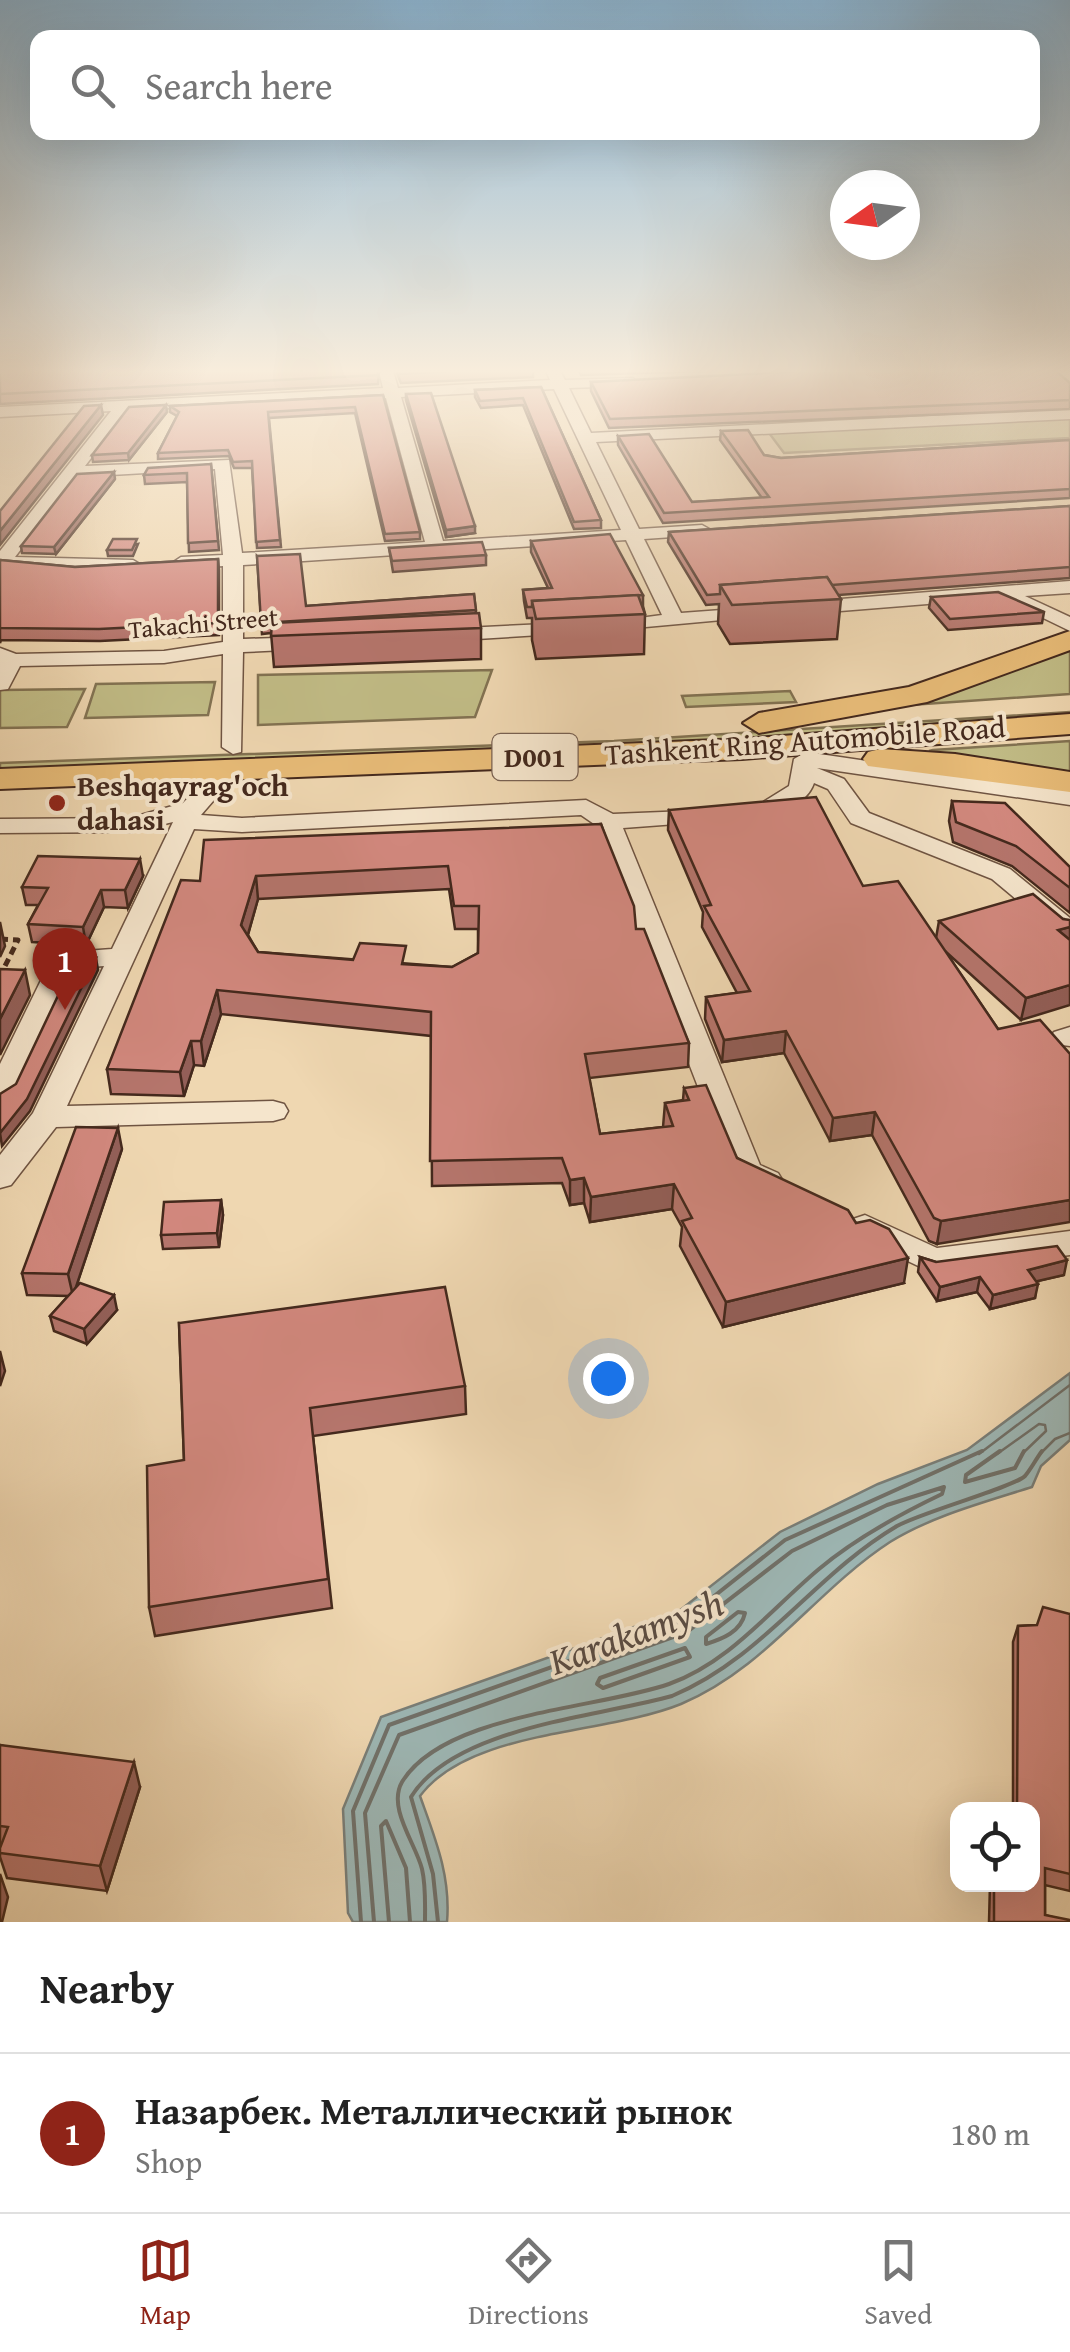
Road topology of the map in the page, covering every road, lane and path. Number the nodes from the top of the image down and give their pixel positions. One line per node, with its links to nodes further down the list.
1 (81, 461): 4 (street)
2 (411, 461): 7 (street)
3 (595, 461): 6 (street)
4 (72, 472): 8 (street); 9 (street)
5 (731, 528): 6 (street)
6 (632, 535): 7 (street); 12 (street)
7 (436, 547): 8 (street)
8 (233, 560): 9 (street); 17 (street)
9 (0, 562)
10 (1070, 587): 11 (street)
11 (1000, 592): 12 (street); 13 (street)
12 (674, 618): 14 (street)
13 (1070, 625)
14 (427, 636)
15 (1070, 640): 22 (highway)
16 (331, 641): 17 (street, Takachi Street)
17 (234, 646): 18 (street, Takachi Street); 24 (street)
18 (6, 657): 19 (street)
19 (0, 684)
20 (1070, 703): 22 (highway, Tashkent Ring Automobile Road / D001)
21 (1070, 724): 22 (highway, Tashkent Ring Automobile Road / D001)
22 (736, 738): 24 (highway, Tashkent Ring Automobile Road / D001); 25 (highway)
23 (0, 754): 24 (highway, Tashkent Ring Automobile Road / D001)
24 (230, 759): 26 (highway, Tashkent Ring Automobile Road / D001); 30 (street)
25 (805, 762): 28 (highway); 29 (street); 31 (street); 33 (street)
26 (175, 772): 27 (highway, Tashkent Ring Automobile Road / D001); 30 (street)
27 (0, 779)
28 (1070, 782)
29 (1070, 798)
30 (188, 814): 31 (street); 32 (street); 35 (street)
31 (608, 822): 41 (street)
32 (0, 826)
33 (1070, 931)
34 (0, 939): 36 (path)
35 (122, 957): 37 (street); 39 (street)
36 (0, 976)
37 (0, 1096)
38 (272, 1112): 39 (street)
39 (47, 1117): 40 (street)
40 (0, 1177)
41 (801, 1196)
42 (837, 1213): 43 (street)
43 (1070, 1242)

